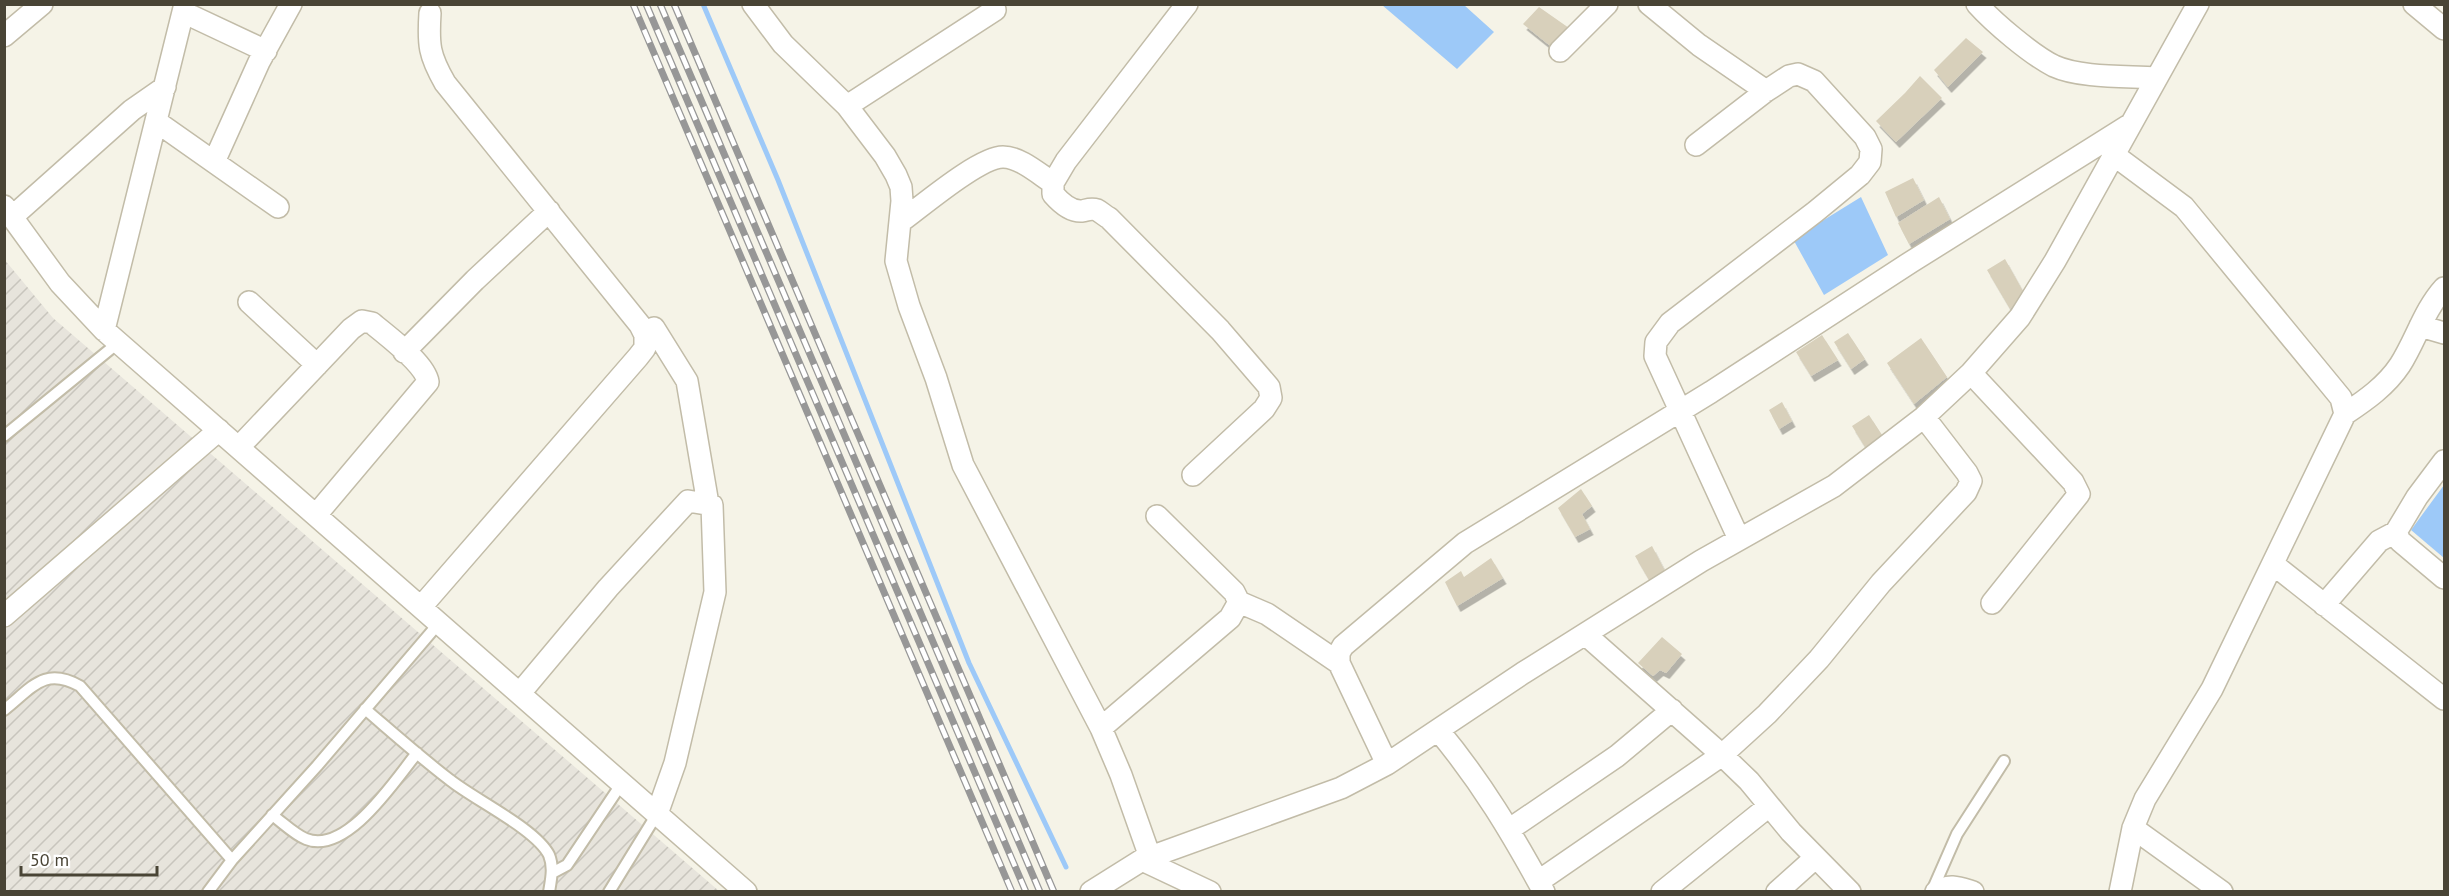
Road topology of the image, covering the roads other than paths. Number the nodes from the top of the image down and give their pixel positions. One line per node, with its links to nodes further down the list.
1 (42, 4): 14 (street)
2 (291, 4): 15 (street)
3 (753, 4): 20 (street)
4 (1187, 4): 27 (street)
5 (1606, 4): 16 (street)
6 (1649, 4): 19 (street)
7 (1977, 4): 17 (street)
8 (2198, 4): 17 (street)
9 (2414, 4): 13 (street)
10 (184, 8): 15 (street); 18 (street)
11 (995, 10): 20 (street)
12 (430, 14): 30 (street)
13 (2445, 29)
14 (4, 36)
15 (266, 51): 25 (street)
16 (1560, 51)
17 (2156, 78): 22 (street)
18 (165, 87): 21 (street); 31 (street)
19 (1766, 91): 23 (street); 42 (street)
20 (847, 106): 32 (street)
21 (157, 122): 25 (street); 38 (street)
22 (2131, 124): 24 (street); 26 (street)
23 (1695, 145)
24 (2114, 155): 28 (street); 43 (street)
25 (214, 162): 29 (street)
26 (2067, 164): 28 (street); 42 (street)
27 (1053, 183): 32 (street); 49 (street)
28 (2097, 185): 41 (street)
29 (278, 207)
30 (549, 210): 39 (street); 60 (street)
31 (8, 212): 38 (street)
32 (900, 222): 70 (street)
33 (2445, 288): 35 (street)
34 (249, 302): 40 (street)
35 (2420, 326): 37 (street); 43 (street)
36 (654, 328): 50 (street)
37 (2445, 333)
38 (111, 336): 45 (street); 46 (lane)
39 (404, 352): 40 (street); 51 (street)
40 (317, 364): 47 (street)
41 (1971, 373): 44 (street); 58 (street)
42 (1679, 412): 54 (street); 64 (street)
43 (2345, 414): 55 (street)
44 (1924, 417): 54 (street); 73 (street)
45 (219, 430): 47 (street); 61 (street)
46 (4, 436)
47 (239, 447): 51 (street)
48 (2445, 461): 53 (street)
49 (1193, 475)
50 (708, 504): 65 (street); 78 (street)
51 (316, 515): 60 (street)
52 (1157, 516): 57 (street)
53 (2396, 532): 56 (street); 59 (street)
54 (1739, 539): 63 (street)
55 (2273, 564): 59 (street); 80 (street)
56 (2445, 578)
57 (1239, 602): 64 (street); 70 (street)
58 (1992, 603)
59 (2324, 605): 66 (street)
60 (421, 607): 62 (street)
61 (4, 616)
62 (439, 623): 65 (street); 67 (lane)
63 (1585, 634): 69 (street); 71 (street)
64 (1339, 663): 75 (street)
65 (520, 693): 76 (street)
66 (2445, 699)
67 (365, 709): 72 (lane); 79 (lane)
68 (4, 710): 84 (lane)
69 (1672, 710): 73 (street); 81 (street)
70 (1101, 728): 82 (street)
71 (1438, 730): 75 (street); 81 (street)
72 (417, 753): 79 (lane); 85 (lane)
73 (1722, 755): 77 (street); 86 (street)
74 (2004, 761): 96 (lane)
75 (1387, 764): 82 (street)
76 (622, 783): 78 (street); 85 (lane)
77 (1769, 806): 83 (street); 93 (street)
78 (657, 814): 90 (lane); 91 (street)
79 (272, 815): 84 (lane)
80 (2133, 828): 98 (street); 99 (street)
81 (1510, 829): 86 (street)
82 (1146, 858): 87 (street); 92 (street)
83 (1815, 858): 94 (street); 95 (street)
84 (232, 860): 88 (lane)
85 (552, 873): 89 (lane)
86 (1542, 886)
87 (1104, 888)
88 (208, 891)
89 (549, 891)
90 (609, 891)
91 (746, 891)
92 (1210, 891)
93 (1662, 891)
94 (1777, 891)
95 (1850, 891)
96 (1934, 891): 97 (street)
97 (1973, 891)
98 (2120, 891)
99 (2222, 891)

